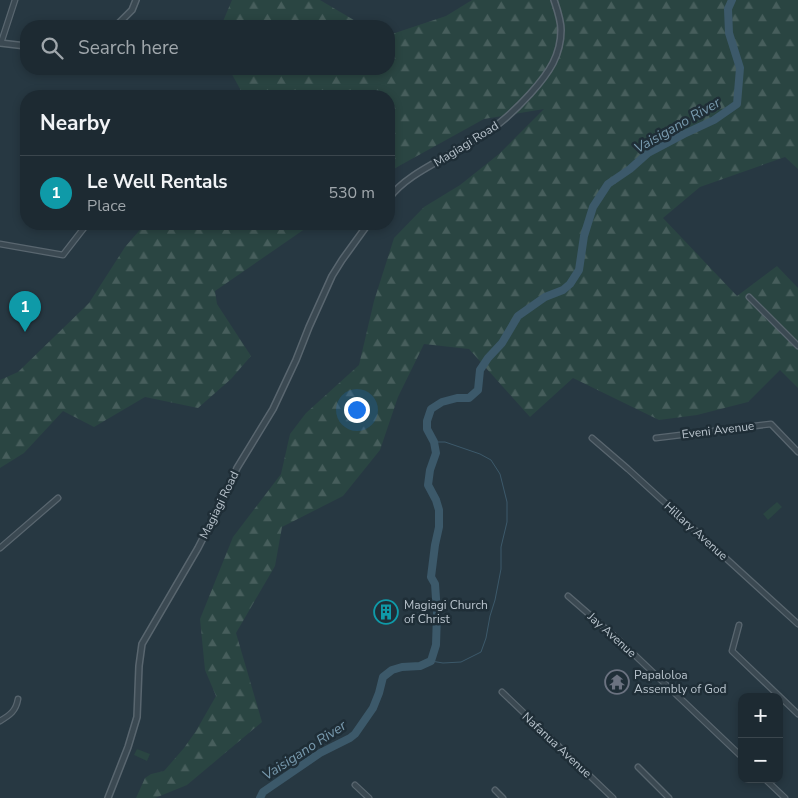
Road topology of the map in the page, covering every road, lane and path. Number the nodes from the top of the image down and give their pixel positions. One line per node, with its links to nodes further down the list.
1 (15, 0): 5 (street)
2 (136, 0): 4 (street)
3 (554, 0): 7 (street, Magiagi Road)
4 (122, 20)
5 (0, 43): 6 (street)
6 (20, 45)
7 (395, 190)
8 (82, 230): 10 (street)
9 (363, 230): 30 (street, Magiagi Road)
10 (0, 244)
11 (748, 297): 12 (street)
12 (798, 346)
13 (592, 438): 20 (street, Hillary Avenue)
14 (656, 438): 15 (street, Eveni Avenue)
15 (798, 452)
16 (58, 498): 17 (street)
17 (0, 548)
18 (568, 596): 25 (street, Jay Avenue)
19 (739, 624): 23 (street)
20 (798, 624)
21 (502, 692): 33 (street, Nafanua Avenue)
22 (18, 699): 24 (street)
23 (798, 714)
24 (0, 721)
25 (738, 753)
26 (638, 767): 34 (street)
27 (769, 783): 35 (street)
28 (355, 785): 31 (street)
29 (495, 790): 32 (street)
30 (108, 798)
31 (369, 798)
32 (504, 798)
33 (613, 798)
34 (669, 798)
35 (784, 798)

